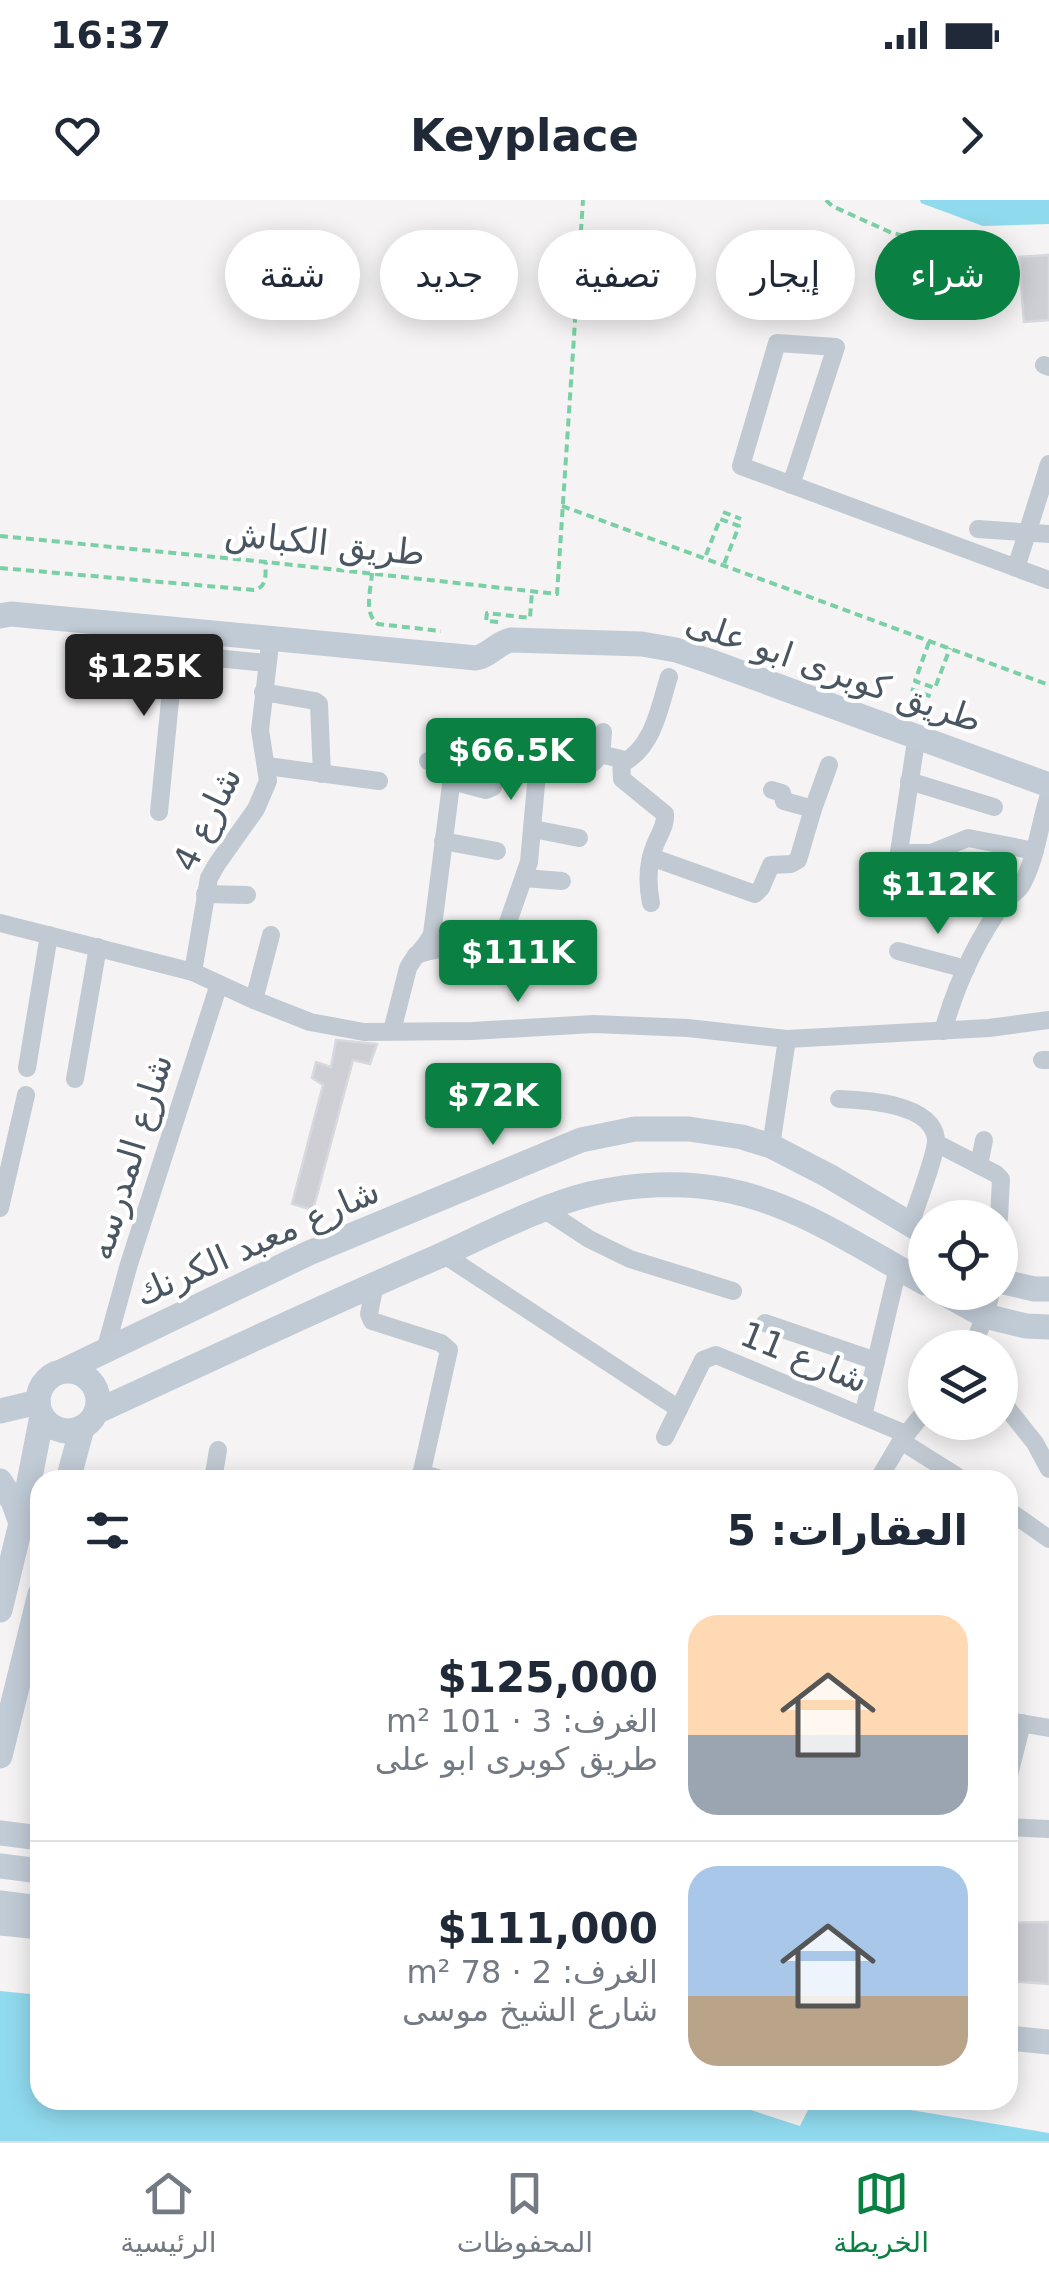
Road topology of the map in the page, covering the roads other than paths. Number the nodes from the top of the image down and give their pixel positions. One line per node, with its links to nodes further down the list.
1 (1049, 464): 4 (street)
2 (792, 485): 2 (street); 6 (street)
3 (978, 529): 4 (street)
4 (1028, 532): 5 (street); 6 (street)
5 (1049, 534)
6 (1016, 568): 7 (street)
7 (1049, 580)
8 (0, 616): 10 (street, طريق كوبرى ابو على)
9 (271, 636): 10 (street, طريق كوبرى ابو على); 11 (street, شارع 4); 16 (street, طريق كوبرى ابو على)
10 (176, 640): 11 (street); 33 (street)
11 (266, 664): 13 (street, شارع 4)
12 (669, 676): 19 (street)
13 (262, 692): 21 (street, شارع 4); 24 (street)
14 (508, 732): 22 (street)
15 (603, 732): 17 (street)
16 (917, 736): 27 (street); 28 (street, طريق كوبرى ابو على)
17 (600, 754): 19 (street); 23 (street)
18 (428, 761): 25 (street)
19 (623, 762): 38 (street)
20 (829, 765): 32 (street)
21 (267, 766): 24 (street); 42 (street, شارع 4)
22 (499, 767): 23 (street); 25 (street)
23 (537, 773): 34 (street)
24 (322, 774): 26 (street)
25 (452, 780): 36 (street)
26 (379, 781)
27 (909, 781): 31 (street); 39 (street)
28 (1049, 785)
29 (772, 790): 32 (street)
30 (1049, 796): 39 (street)
31 (994, 807)
32 (813, 809): 38 (street)
33 (159, 812)
34 (533, 829): 35 (street); 40 (street)
35 (579, 838)
36 (443, 841): 37 (street); 51 (street)
37 (497, 850)
38 (651, 858): 44 (street)
39 (1039, 859): 53 (street)
40 (524, 878): 41 (street); 49 (street)
41 (562, 882)
42 (205, 894): 43 (street); 54 (street, شارع 4)
43 (246, 895)
44 (651, 903)
45 (0, 923): 46 (street)
46 (49, 934): 48 (street); 61 (street)
47 (271, 936): 56 (street)
48 (98, 947): 54 (street); 62 (street)
49 (498, 948): 51 (street); 52 (street)
50 (898, 950): 53 (street)
51 (416, 955): 59 (street)
52 (573, 961)
53 (966, 968): 58 (street)
54 (193, 972): 55 (street)
55 (218, 984): 56 (street); 84 (street, شارع المدرسه)
56 (254, 1000): 59 (street)
57 (1049, 1020): 58 (street)
58 (944, 1030): 60 (street)
59 (392, 1032): 60 (street)
60 (787, 1039): 67 (street)
61 (27, 1068)
62 (75, 1079)
63 (26, 1095): 71 (street)
64 (839, 1099): 66 (street)
65 (984, 1140): 68 (street)
66 (936, 1143): 68 (street); 69 (street)
67 (772, 1146): 73 (street, شارع معبد الكرنك); 84 (street, شارع معبد الكرنك)
68 (979, 1164): 70 (street)
69 (924, 1200)
70 (1000, 1200)
71 (0, 1208)
72 (546, 1210): 74 (street); 75 (street); 80 (street)
73 (908, 1222)
74 (444, 1254): 77 (street); 88 (street)
75 (898, 1268): 76 (street); 85 (street)
76 (908, 1274)
77 (375, 1284): 91 (street); 99 (street)
78 (1018, 1285): 79 (street)
79 (1049, 1289)
80 (733, 1291)
81 (998, 1310): 83 (street)
82 (765, 1324): 85 (street)
83 (1049, 1327)
84 (105, 1351): 86 (street, شارع معبد الكرنك)
85 (876, 1361): 90 (street)
86 (65, 1370): 87 (street); 91 (street)
87 (40, 1409): 89 (street); 91 (street); 105 (street)
88 (679, 1409): 90 (street, شارع 11); 94 (street, شارع 11)
89 (0, 1411)
90 (863, 1416): 95 (street, شارع 11)
91 (89, 1420): 97 (street)
92 (1018, 1423): 102 (street)
93 (908, 1431): 95 (street)
94 (666, 1437)
95 (903, 1437): 100 (street); 101 (street, شارع 11)
96 (218, 1450): 98 (street)
97 (72, 1470)
98 (215, 1470)
99 (422, 1470)
100 (884, 1470)
101 (949, 1470)
102 (1049, 1470)
103 (0, 1480): 105 (street)
104 (1018, 1517): 106 (street)
105 (21, 1523): 107 (street)
106 (1049, 1539)
107 (0, 1610)
108 (30, 1648): 111 (street)
109 (1018, 1723): 110 (street)
110 (1049, 1728)
111 (0, 1756)
112 (1018, 1827): 113 (street)
113 (1049, 1829)
114 (0, 1832): 115 (street)
115 (30, 1836)
116 (0, 1866): 117 (street)
117 (30, 1870)
118 (0, 1903): 119 (street)
119 (30, 1907)
120 (0, 1923): 121 (street)
121 (30, 1927)
122 (1018, 2039): 123 (street)
123 (1049, 2042)

